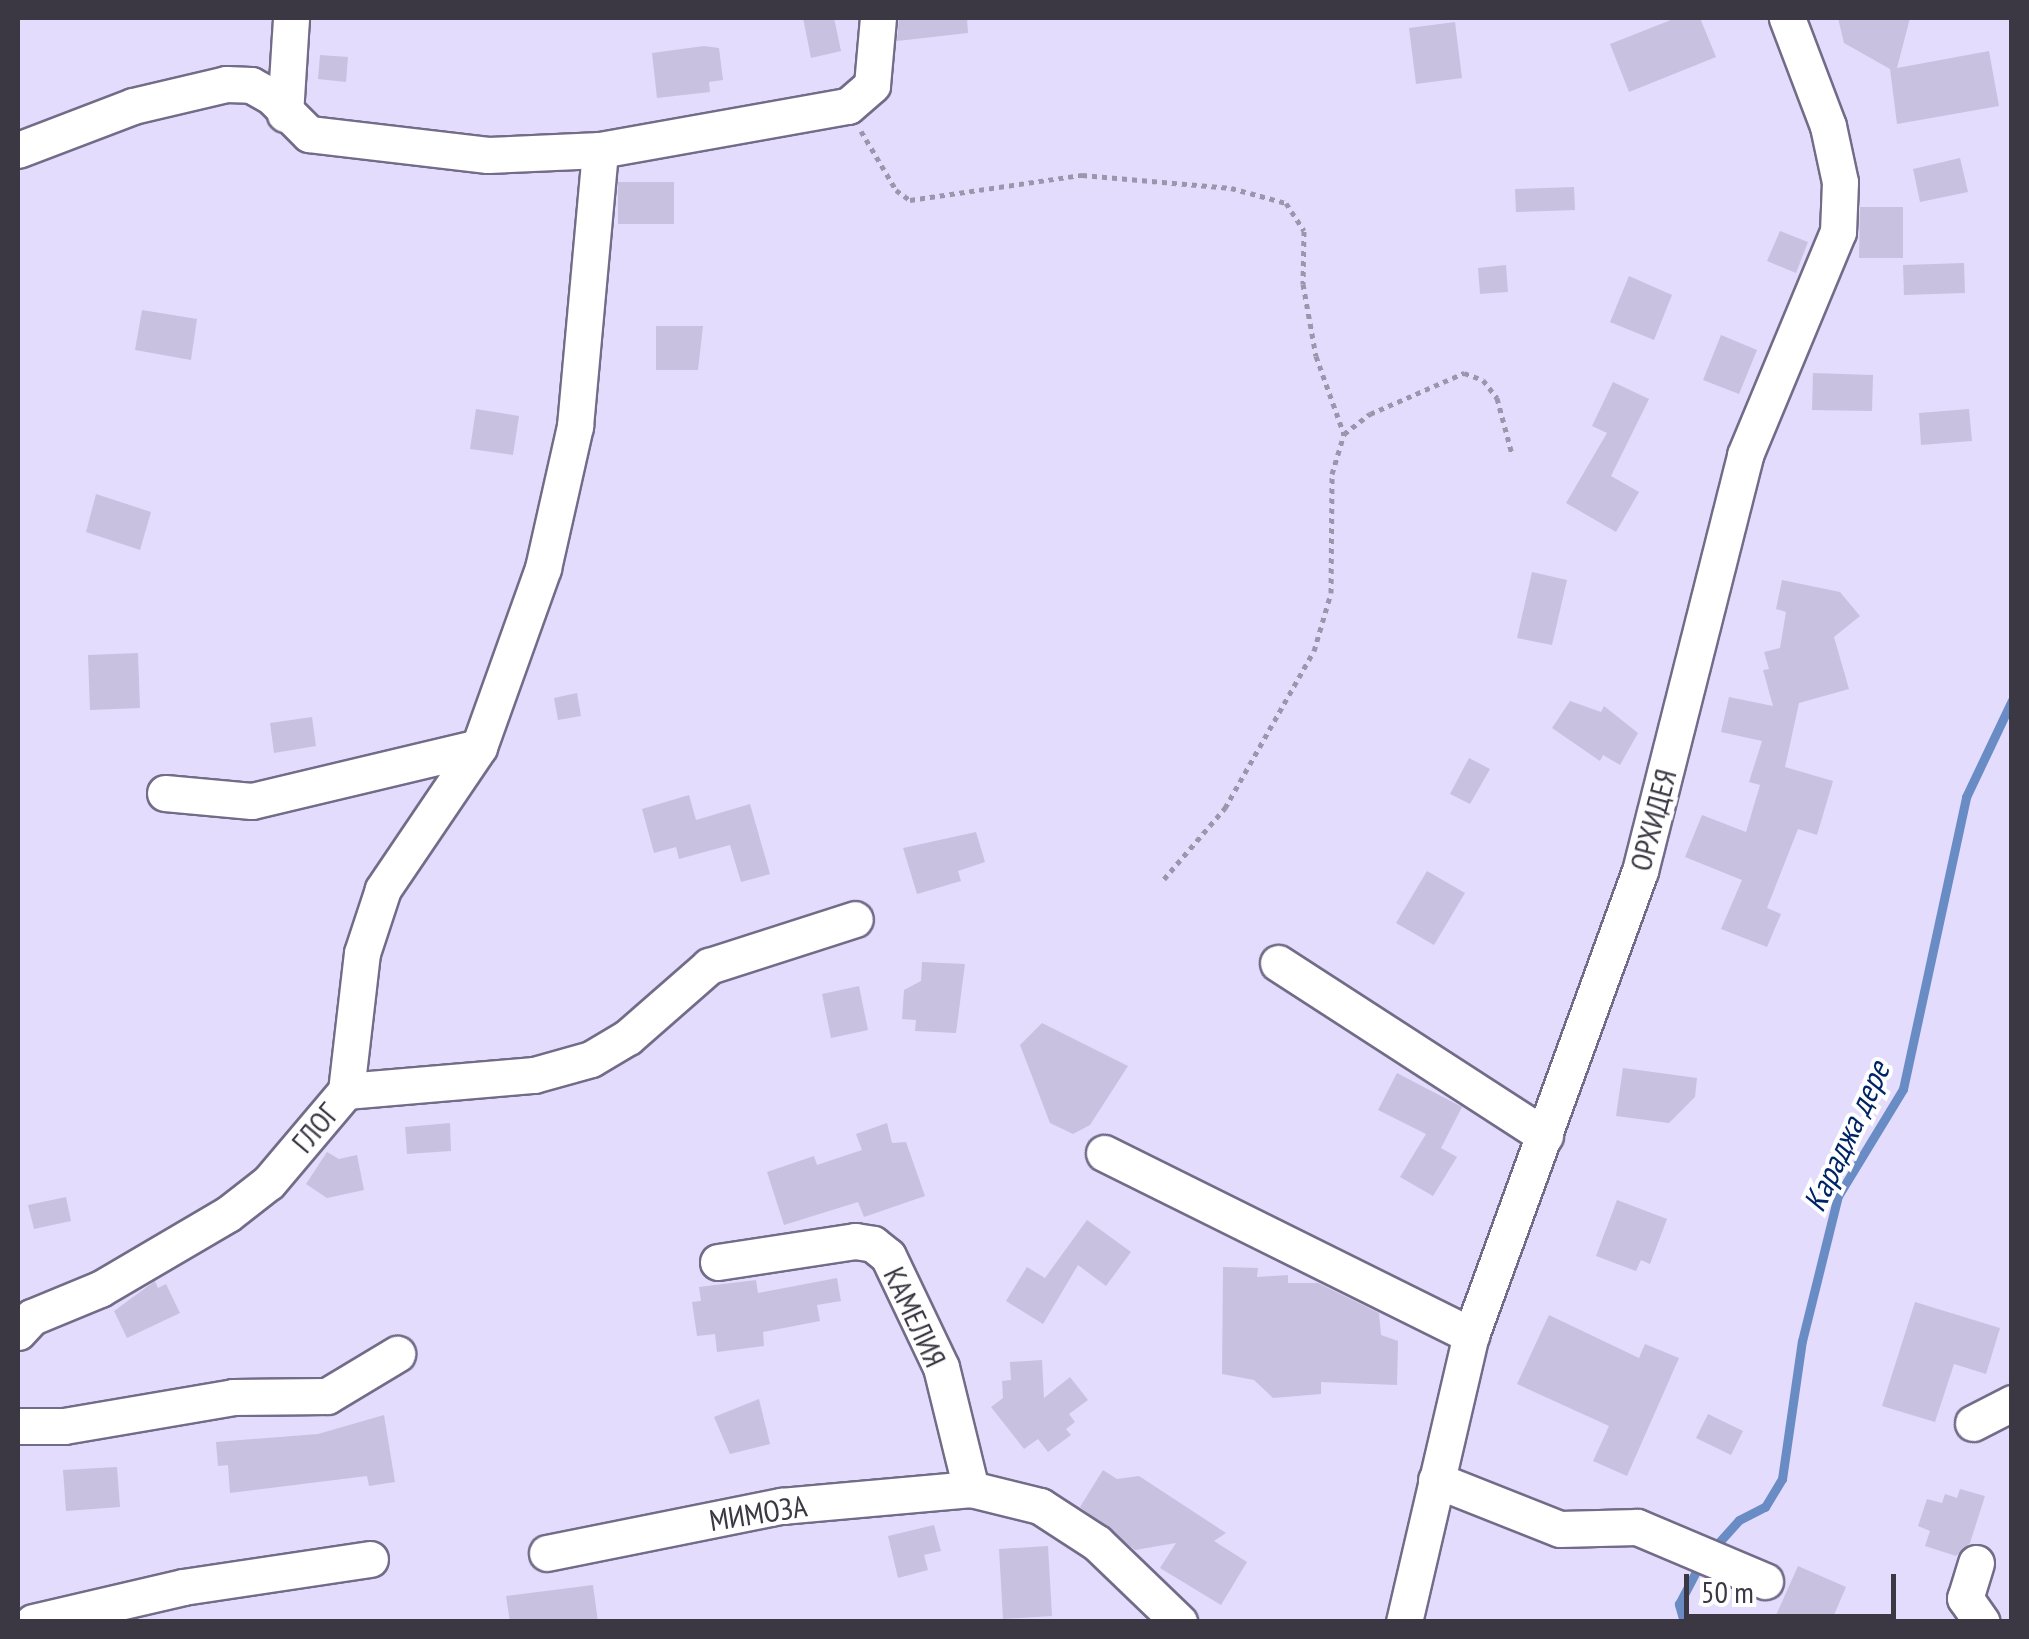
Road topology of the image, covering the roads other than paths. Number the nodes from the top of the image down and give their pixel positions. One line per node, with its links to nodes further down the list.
1 (292, 18): 4 (street)
2 (878, 18): 6 (street)
3 (1787, 18): 12 (street, ОРХИДЕЯ)
4 (286, 114): 5 (street); 6 (street)
5 (18, 150)
6 (600, 150): 7 (street, ГЛОГ)
7 (479, 747): 8 (street); 11 (street, ГЛОГ)
8 (165, 793)
9 (855, 919): 11 (street)
10 (1278, 963): 12 (street)
11 (346, 1091): 15 (street, ГЛОГ)
12 (1544, 1136): 16 (street, ОРХИДЕЯ)
13 (1104, 1153): 16 (street)
14 (718, 1262): 22 (street, КАМЕЛИЯ)
15 (18, 1332)
16 (1471, 1335): 21 (street, ОРХИДЕЯ)
17 (398, 1354): 20 (street)
18 (2012, 1404): 19 (street)
19 (1973, 1422)
20 (18, 1426)
21 (1436, 1480): 26 (street); 29 (street, ОРХИДЕЯ)
22 (971, 1490): 23 (street, МИМОЗА); 28 (street, МИМОЗА)
23 (547, 1554)
24 (370, 1558): 27 (street)
25 (1976, 1563): 30 (street)
26 (1765, 1580)
27 (33, 1622)
28 (1179, 1622)
29 (1404, 1622)
30 (1982, 1622)

